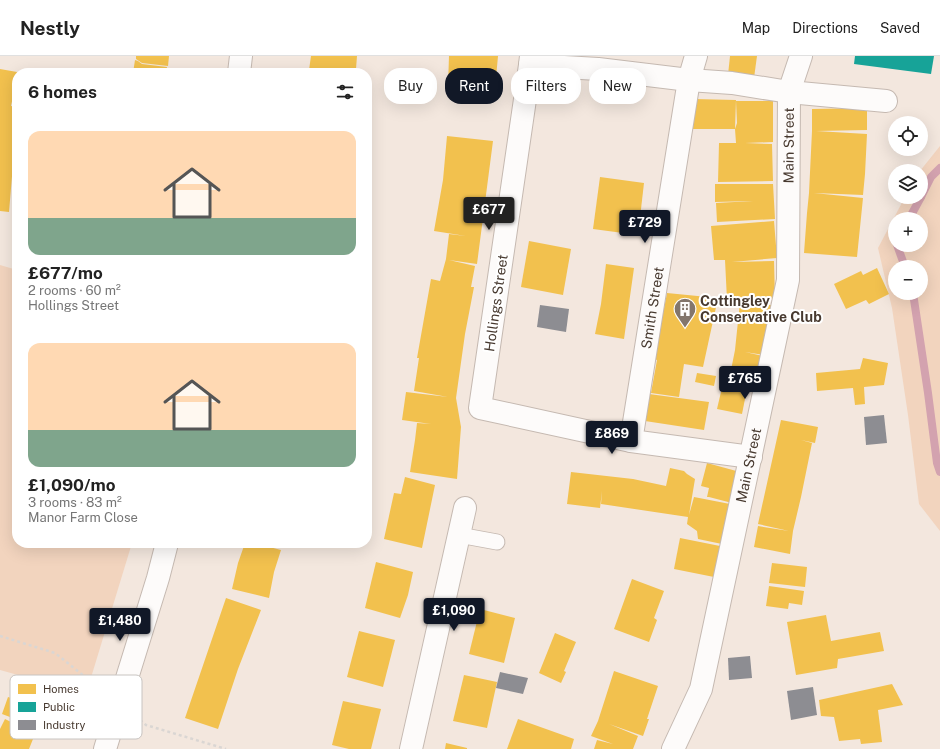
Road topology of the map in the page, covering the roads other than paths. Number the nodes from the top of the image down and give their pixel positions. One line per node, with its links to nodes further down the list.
1 (241, 56): 5 (street)
2 (696, 56): 6 (street, Smith Street)
3 (801, 56): 7 (street, Main Street)
4 (530, 61): 6 (street); 9 (street, Hollings Street)
5 (240, 68)
6 (689, 80): 7 (street); 9 (street, Smith Street)
7 (789, 92): 8 (street); 10 (street, Main Street)
8 (886, 101)
9 (631, 441): 10 (street)
10 (751, 457): 19 (street, Main Street)
11 (465, 508): 12 (street)
12 (458, 535): 13 (lane); 18 (street)
13 (498, 542)
14 (166, 548): 15 (street)
15 (128, 675)
16 (108, 739): 17 (street)
17 (105, 749)
18 (411, 749)
19 (673, 749)

